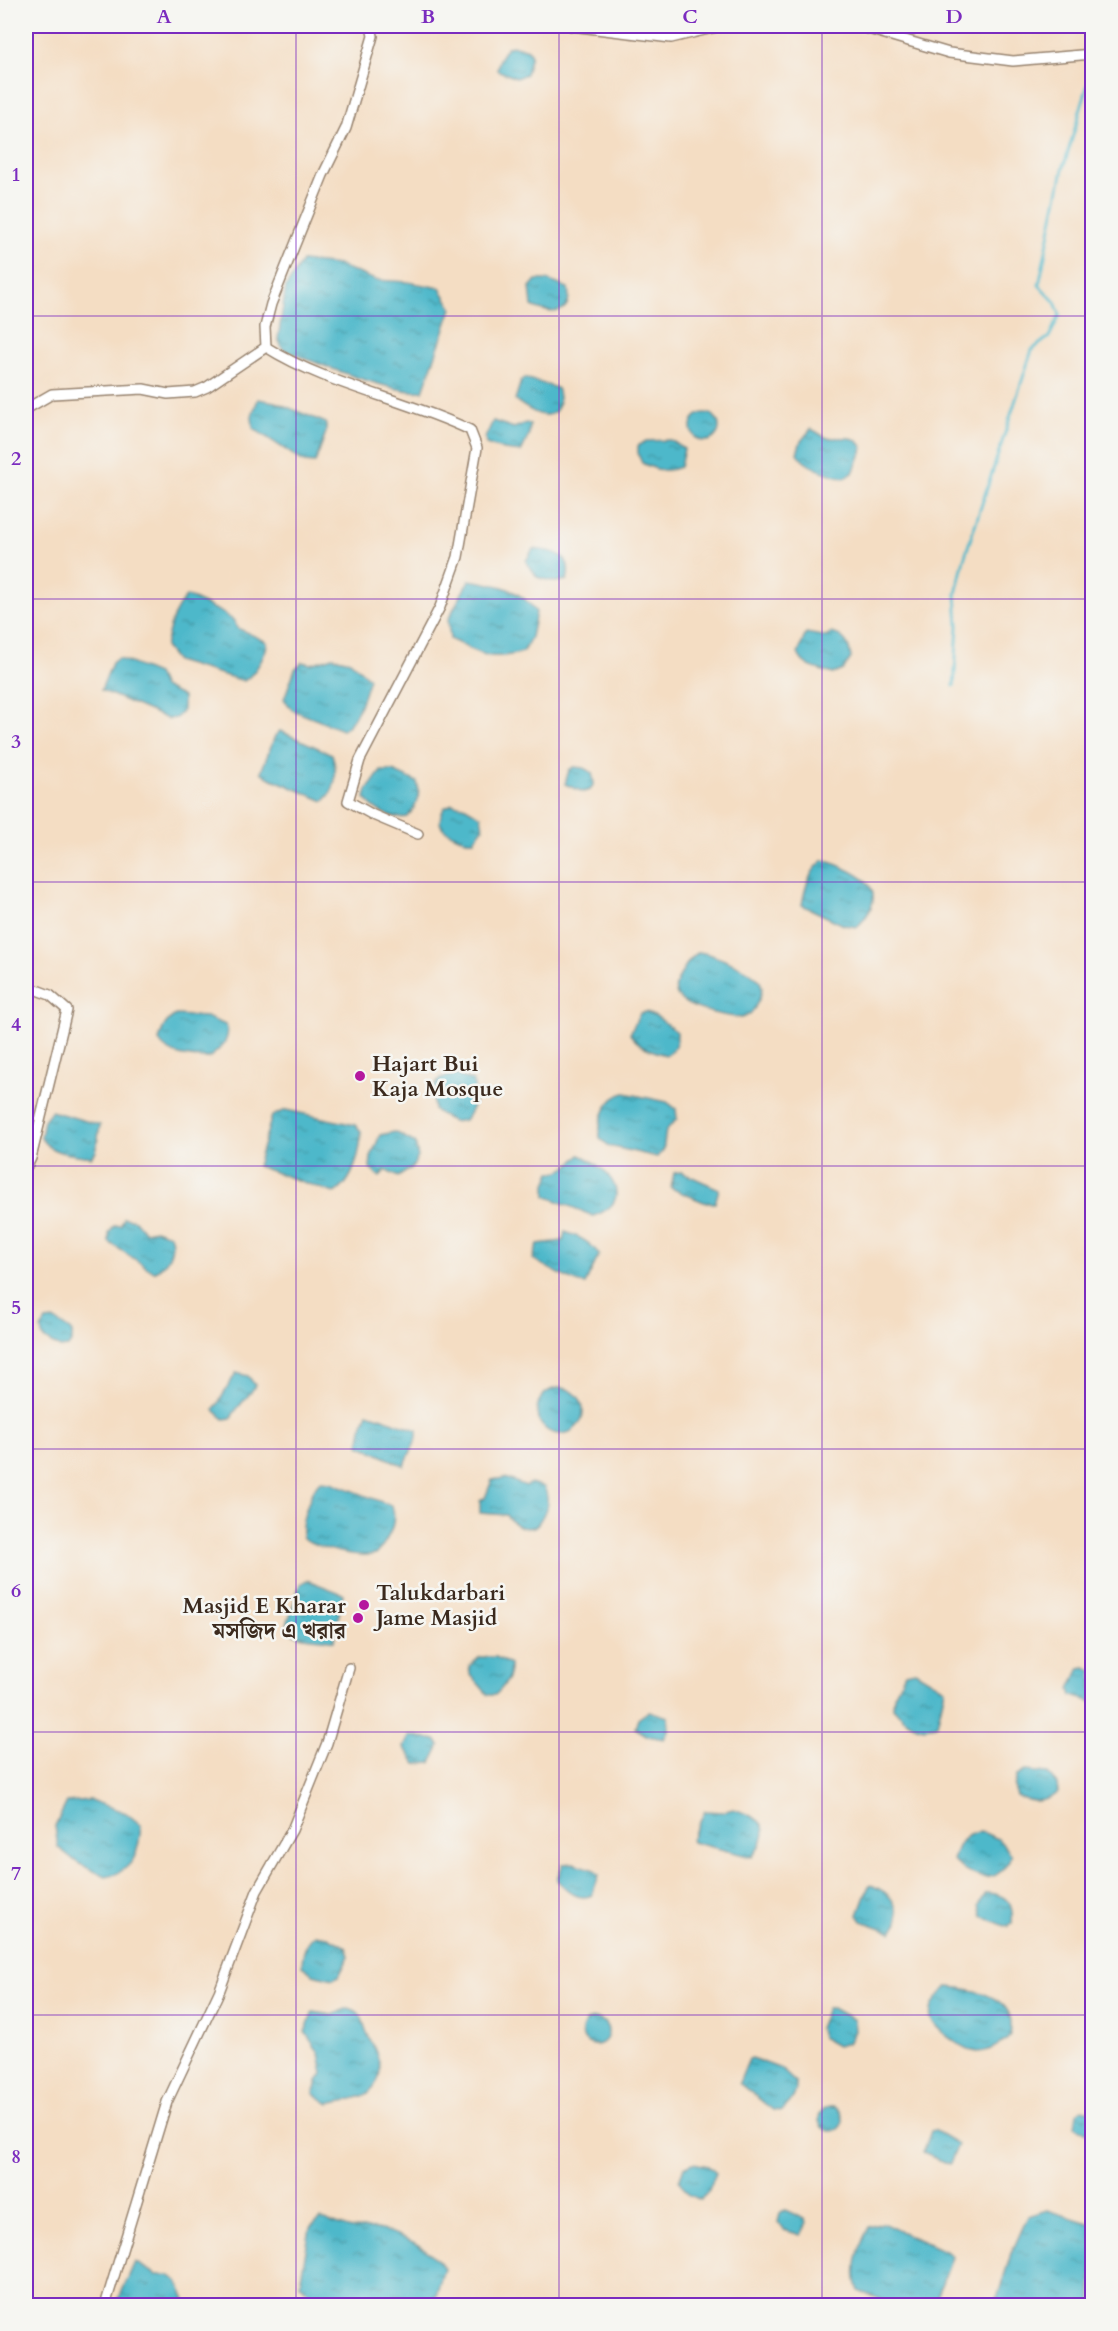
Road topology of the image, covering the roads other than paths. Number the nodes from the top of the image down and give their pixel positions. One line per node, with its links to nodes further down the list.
1 (371, 26): 6 (street)
2 (571, 26): 3 (street)
3 (721, 26)
4 (858, 26): 5 (street)
5 (1092, 54)
6 (266, 347): 7 (street); 8 (street)
7 (26, 409)
8 (418, 834)
9 (26, 986): 10 (street)
10 (26, 1168)
11 (349, 1668): 12 (street)
12 (105, 2306)

